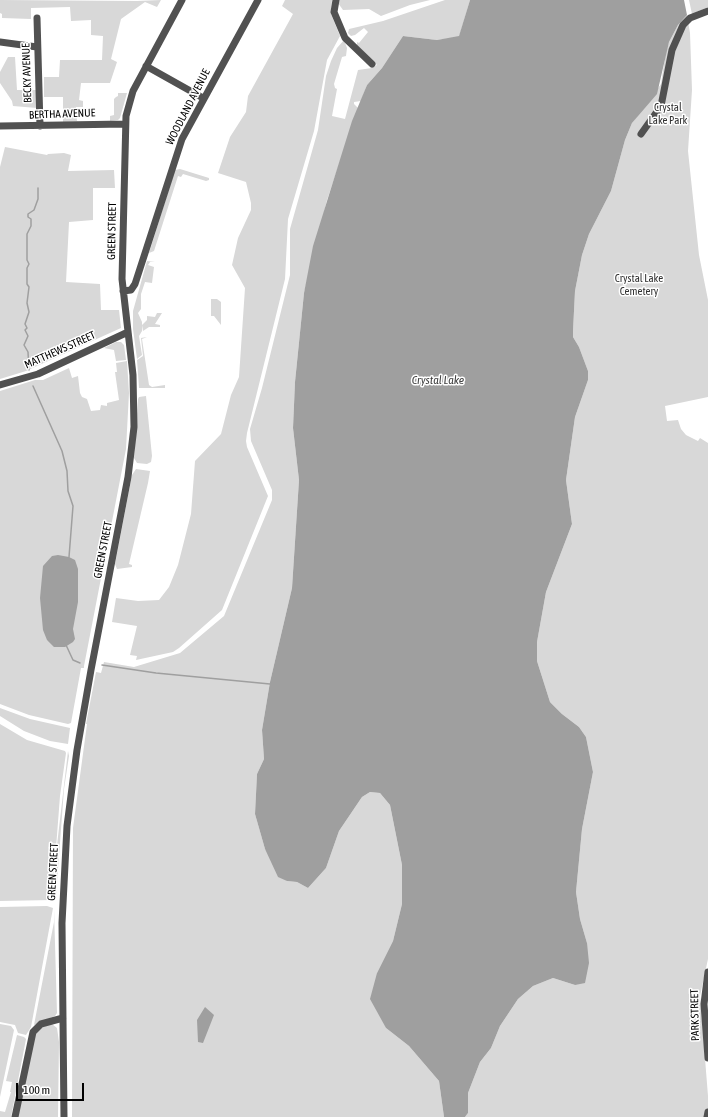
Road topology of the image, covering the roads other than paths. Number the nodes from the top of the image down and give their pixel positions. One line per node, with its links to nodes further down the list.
1 (182, 0): 9 (street, GREEN STREET)
2 (258, 0): 10 (street, WOODLAND AVENUE)
3 (336, 0): 8 (street)
4 (708, 11): 14 (street)
5 (37, 18): 7 (street, BECKY AVENUE)
6 (0, 42): 7 (street)
7 (37, 47): 13 (street, BECKY AVENUE)
8 (372, 64)
9 (146, 66): 10 (street); 11 (street, GREEN STREET)
10 (203, 98): 15 (street, WOODLAND AVENUE)
11 (125, 124): 13 (street, BERTHA AVENUE); 15 (street, GREEN STREET)
12 (0, 126): 13 (street, BERTHA AVENUE)
13 (40, 126)
14 (641, 134)
15 (123, 291): 16 (street, GREEN STREET)
16 (128, 332): 17 (street, MATTHEWS STREET); 19 (street, GREEN STREET)
17 (0, 385)
18 (708, 972): 20 (street, PARK STREET)
19 (63, 1018): 22 (street); 23 (street, GREEN STREET)
20 (708, 1058)
21 (708, 1112): 24 (street)
22 (15, 1117)
23 (64, 1117)
24 (707, 1117)

